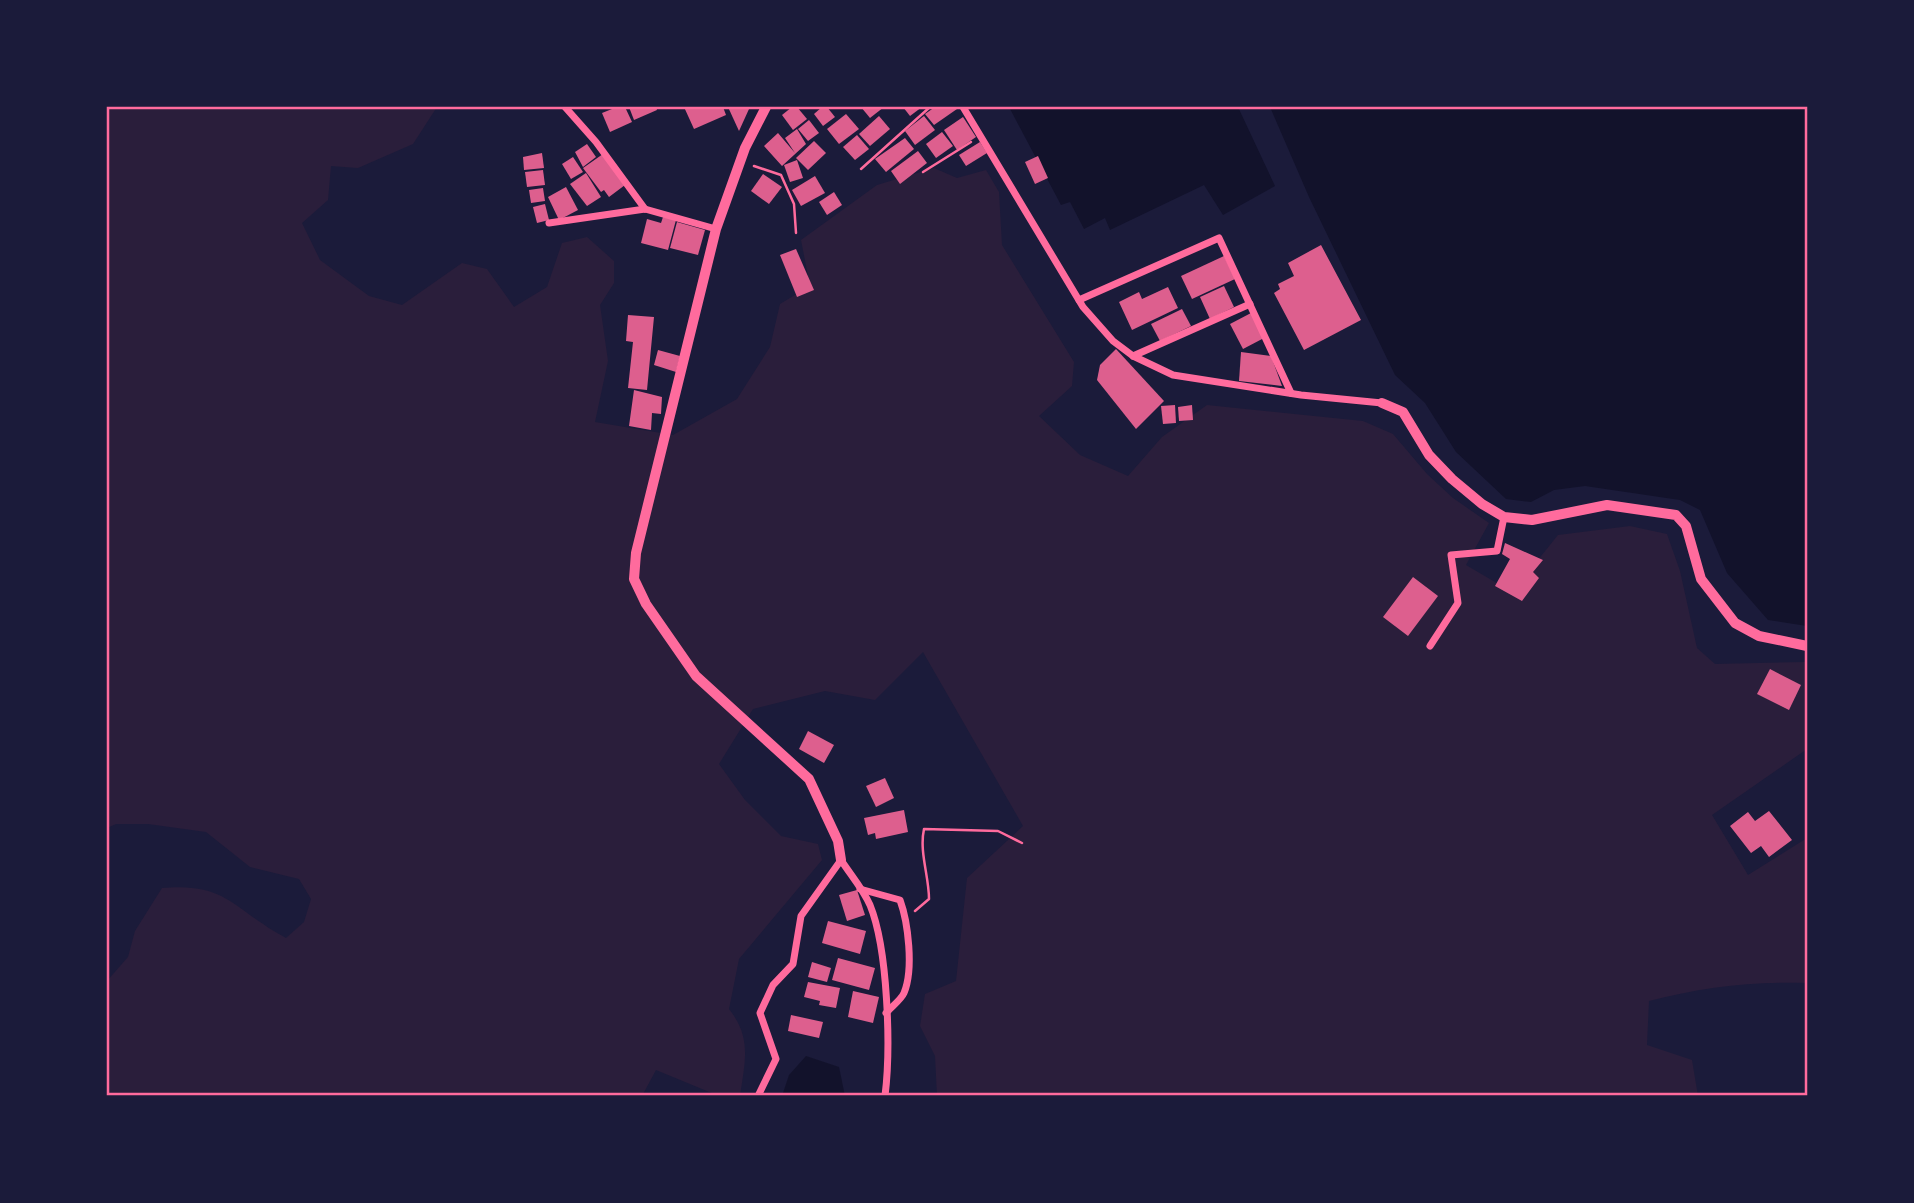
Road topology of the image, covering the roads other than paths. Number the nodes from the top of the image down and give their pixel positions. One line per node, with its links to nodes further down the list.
1 (565, 107): 4 (street)
2 (766, 107): 6 (street)
3 (963, 107): 7 (street)
4 (645, 209): 5 (street); 6 (street)
5 (549, 223)
6 (716, 229): 15 (street)
7 (1079, 300): 8 (street); 9 (street)
8 (1250, 304): 9 (street); 10 (street)
9 (1133, 356): 10 (street)
10 (1291, 393): 11 (street)
11 (1382, 403): 12 (street)
12 (1504, 517): 13 (street); 14 (street)
13 (1430, 646)
14 (1807, 646)
15 (841, 860): 16 (street); 18 (street)
16 (860, 889): 17 (street); 17 (street)
17 (886, 1013): 19 (street)
18 (758, 1096)
19 (885, 1096)

